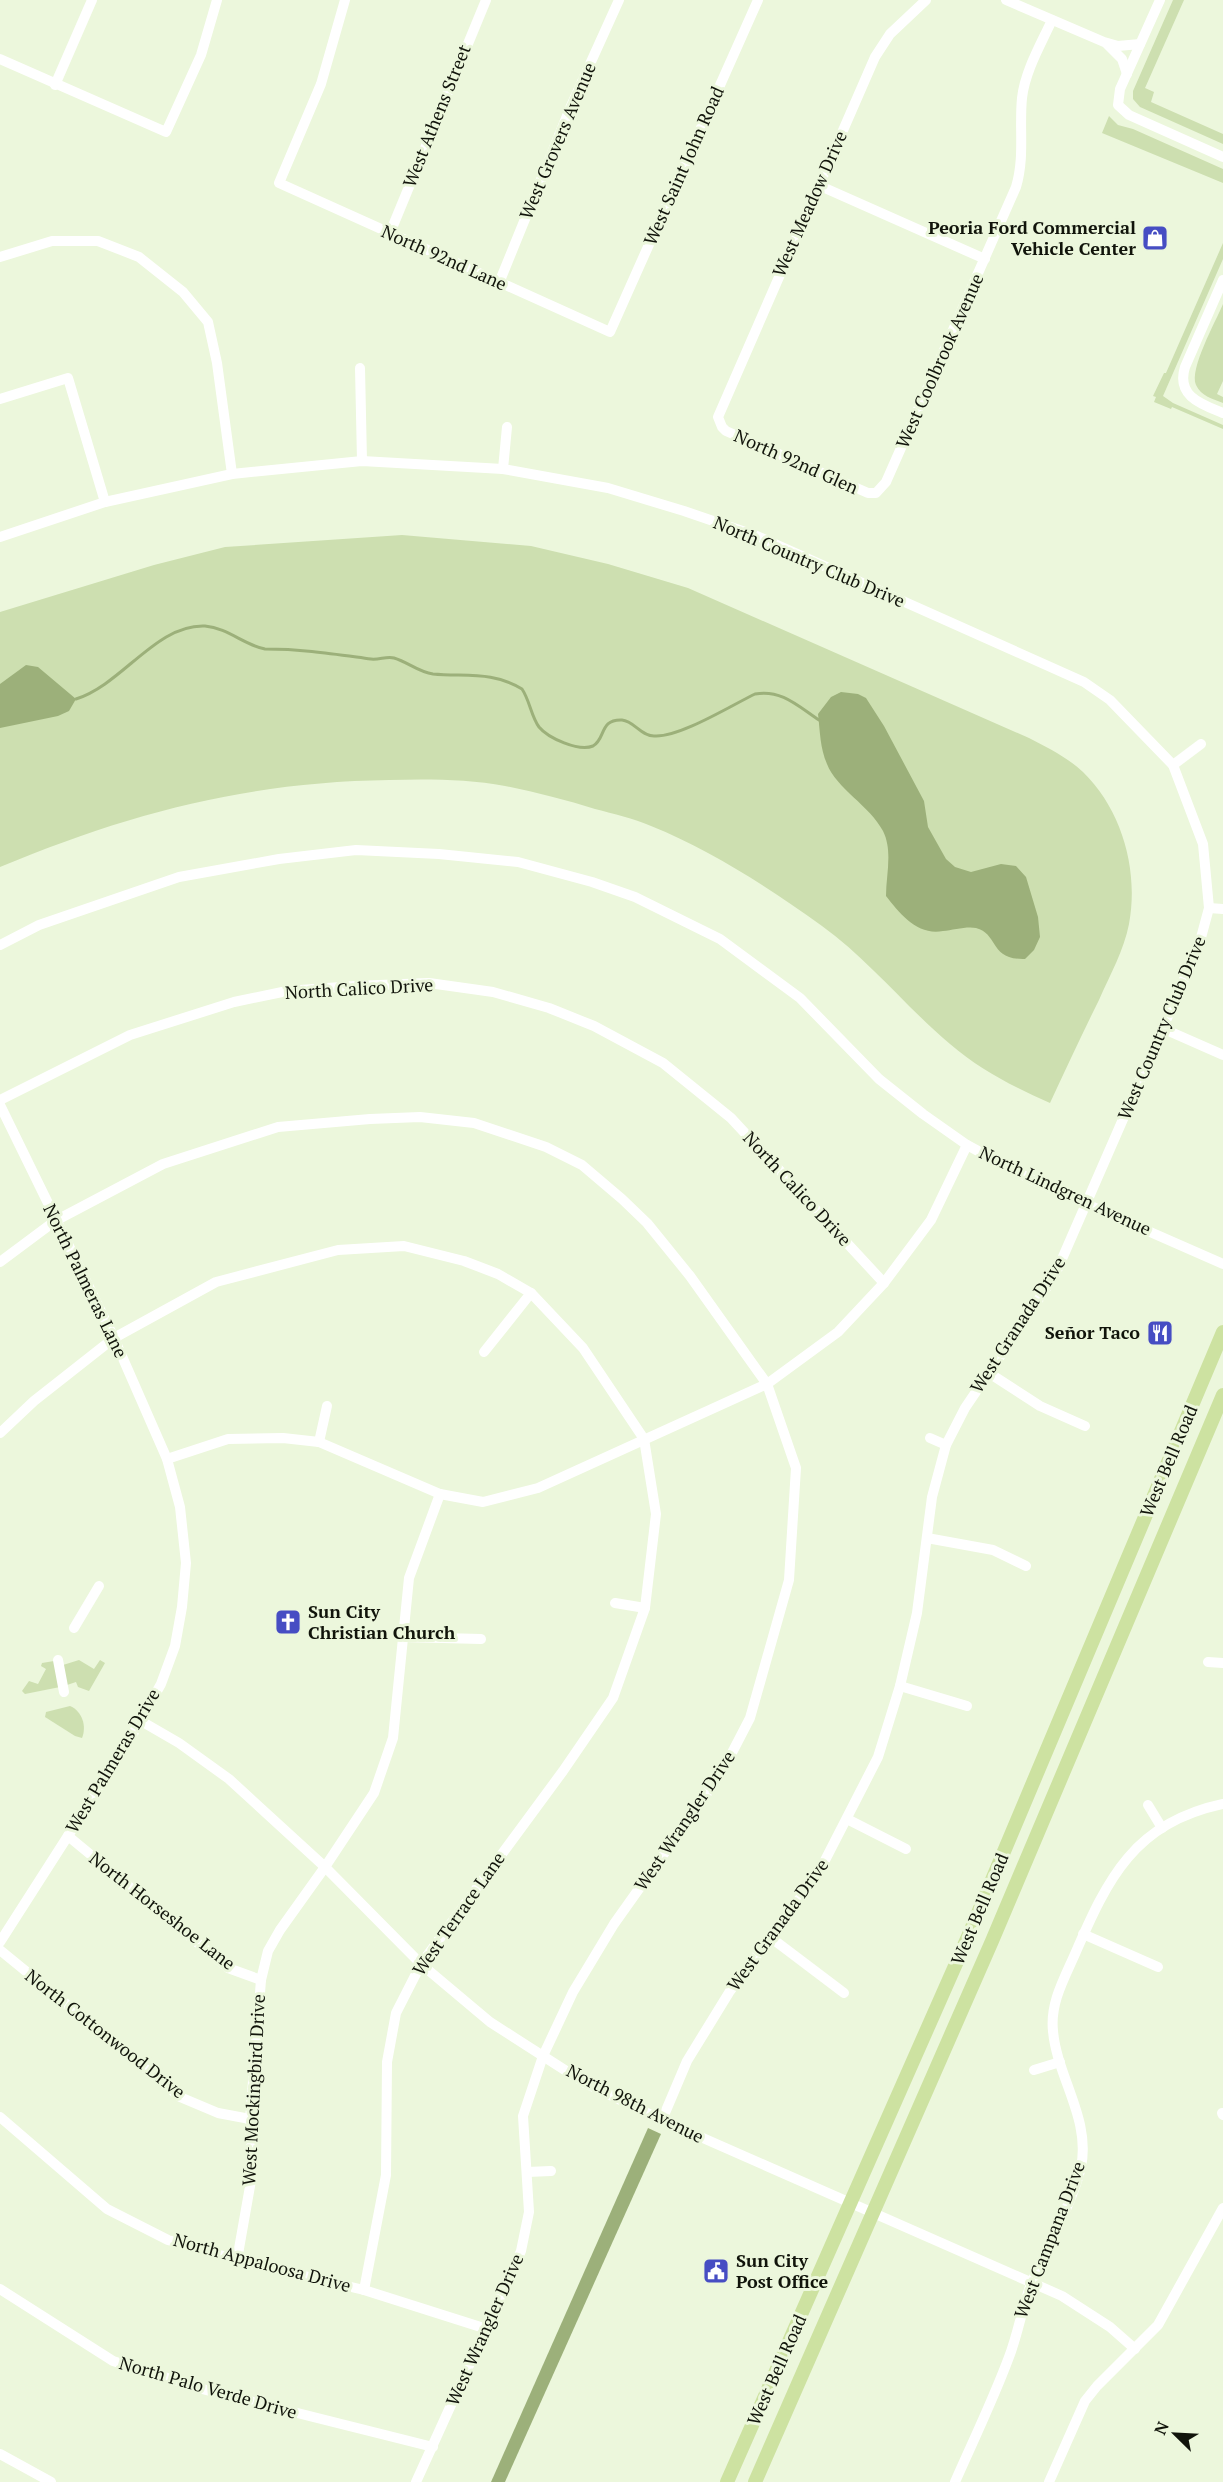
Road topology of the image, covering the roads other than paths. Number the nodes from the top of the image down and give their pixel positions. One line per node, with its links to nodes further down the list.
1 (92, 0): 15 (street)
2 (217, 0): 15 (street)
3 (345, 0): 18 (street, North 92nd Lane)
4 (486, 0): 18 (street, West Athens Street)
5 (619, 0): 22 (street, West Grovers Avenue)
6 (758, 0): 23 (street, West Saint John Road)
7 (926, 0): 17 (street, West Meadow Drive)
8 (1006, 0): 10 (street)
9 (1160, 0): 12 (street)
10 (1052, 20): 11 (street); 20 (street, West Coolbrook Avenue)
11 (1104, 42): 12 (street); 14 (street)
12 (1140, 45): 14 (street)
13 (0, 59): 15 (street)
14 (1127, 74): 16 (street)
15 (55, 85)
16 (1223, 157)
17 (818, 185): 20 (street); 27 (street, West Meadow Drive)
18 (390, 233): 22 (street, North 92nd Lane)
19 (0, 257): 31 (street)
20 (985, 259): 32 (street, West Coolbrook Avenue)
21 (1223, 280): 26 (street)
22 (499, 283): 23 (street, North 92nd Lane)
23 (610, 332)
24 (360, 368): 29 (street)
25 (0, 399): 33 (street)
26 (1223, 413)
27 (719, 423): 32 (street, North 92nd Glen)
28 (507, 427): 30 (street)
29 (362, 461): 30 (street, North Country Club Drive); 31 (street, North Country Club Drive)
30 (503, 469): 35 (street, North Country Club Drive)
31 (232, 474): 33 (street, North Country Club Drive)
32 (876, 493)
33 (105, 502): 34 (street, North Country Club Drive)
34 (0, 537)
35 (1134, 723): 37 (street, West Country Club Drive)
36 (1201, 744): 37 (street)
37 (1173, 765): 38 (street, West Country Club Drive)
38 (1209, 908): 39 (street); 41 (street, West Country Club Drive)
39 (1223, 909)
40 (0, 945): 45 (street, North Lindgren Avenue)
41 (1164, 1029): 42 (street); 46 (street, West Country Club Drive)
42 (1223, 1055)
43 (0, 1100): 50 (street, North Calico Drive)
44 (0, 1105): 47 (street, North Palmeras Lane)
45 (967, 1145): 46 (street, North Lindgren Avenue); 50 (street)
46 (1087, 1204): 49 (street, North Lindgren Avenue); 55 (street, West Granada Drive)
47 (55, 1221): 48 (street, West Wrangler Drive); 53 (street, North Palmeras Lane); 56 (street, West Wrangler Drive)
48 (0, 1262)
49 (1223, 1264)
50 (884, 1283): 56 (street)
51 (531, 1293): 53 (street); 54 (street); 62 (street)
52 (1223, 1332): 105 (main road, West Bell Road)
53 (114, 1338): 60 (street); 65 (street, North Palmeras Lane)
54 (484, 1352)
55 (989, 1373): 59 (street); 64 (street, West Granada Drive)
56 (767, 1384): 62 (street); 97 (street, West Wrangler Drive)
57 (1223, 1395): 107 (main road, West Bell Road)
58 (327, 1406): 63 (street)
59 (1084, 1426)
60 (0, 1433)
61 (930, 1438): 64 (street)
62 (644, 1439): 66 (street); 71 (street, West Terrace Lane)
63 (319, 1442): 65 (street); 66 (street)
64 (946, 1445): 67 (street, West Granada Drive)
65 (167, 1459): 81 (street, West Palmeras Drive)
66 (440, 1494): 73 (street, West Mockingbird Drive)
67 (927, 1538): 68 (street); 78 (street, West Granada Drive)
68 (1026, 1566)
69 (99, 1586): 72 (street)
70 (615, 1603): 71 (street)
71 (645, 1608): 93 (street, West Terrace Lane)
72 (74, 1628)
73 (403, 1637): 74 (street); 88 (street, West Mockingbird Drive)
74 (481, 1639)
75 (58, 1660): 79 (street)
76 (1208, 1662): 77 (street)
77 (1223, 1663)
78 (900, 1686): 80 (street); 84 (street, West Granada Drive)
79 (64, 1692)
80 (966, 1706)
81 (141, 1721): 86 (street, West Palmeras Drive); 88 (street, North 98th Avenue)
82 (1223, 1804): 85 (street, West Campana Drive)
83 (1148, 1805): 85 (street)
84 (847, 1819): 87 (street); 90 (street, West Granada Drive)
85 (1162, 1828): 89 (street, West Campana Drive)
86 (68, 1836): 91 (street, West Palmeras Drive); 95 (street, North Horseshoe Lane)
87 (906, 1849)
88 (325, 1867): 93 (street, North 98th Avenue); 95 (street, West Mockingbird Drive)
89 (1083, 1934): 94 (street); 98 (street, West Campana Drive)
90 (770, 1938): 96 (street); 102 (street, West Granada Drive)
91 (0, 1942)
92 (0, 1950): 101 (street, North Cottonwood Drive)
93 (421, 1964): 97 (street, North 98th Avenue); 111 (street, West Terrace Lane)
94 (1158, 1967)
95 (261, 1980): 101 (street, West Mockingbird Drive)
96 (844, 1994)
97 (543, 2056): 102 (street, North 98th Avenue); 104 (street, West Wrangler Drive)
98 (1060, 2062): 99 (street); 109 (street, West Campana Drive)
99 (1034, 2070)
100 (0, 2117): 108 (street, North Appaloosa Drive)
101 (250, 2119): 108 (street, West Mockingbird Drive)
102 (662, 2120): 105 (street, North 98th Avenue)
103 (551, 2171): 104 (street)
104 (527, 2172): 112 (street, West Wrangler Drive)
105 (851, 2204): 107 (street, North 98th Avenue); 119 (main road, West Bell Road)
106 (1223, 2208): 113 (street)
107 (872, 2213): 109 (street, North 98th Avenue); 120 (main road, West Bell Road)
108 (237, 2260): 111 (street, North Appaloosa Drive)
109 (1032, 2283): 113 (street, North 98th Avenue); 121 (street, West Campana Drive)
110 (0, 2289): 114 (street, North Palo Verde Drive)
111 (364, 2290): 112 (street, North Appaloosa Drive)
112 (487, 2329): 114 (street, West Wrangler Drive)
113 (1135, 2349): 122 (street)
114 (433, 2447): 118 (street, West Wrangler Drive)
115 (0, 2454): 116 (street)
116 (34, 2478): 117 (street)
117 (51, 2482)
118 (416, 2482)
119 (727, 2482)
120 (755, 2482)
121 (955, 2482)
122 (1048, 2482)

